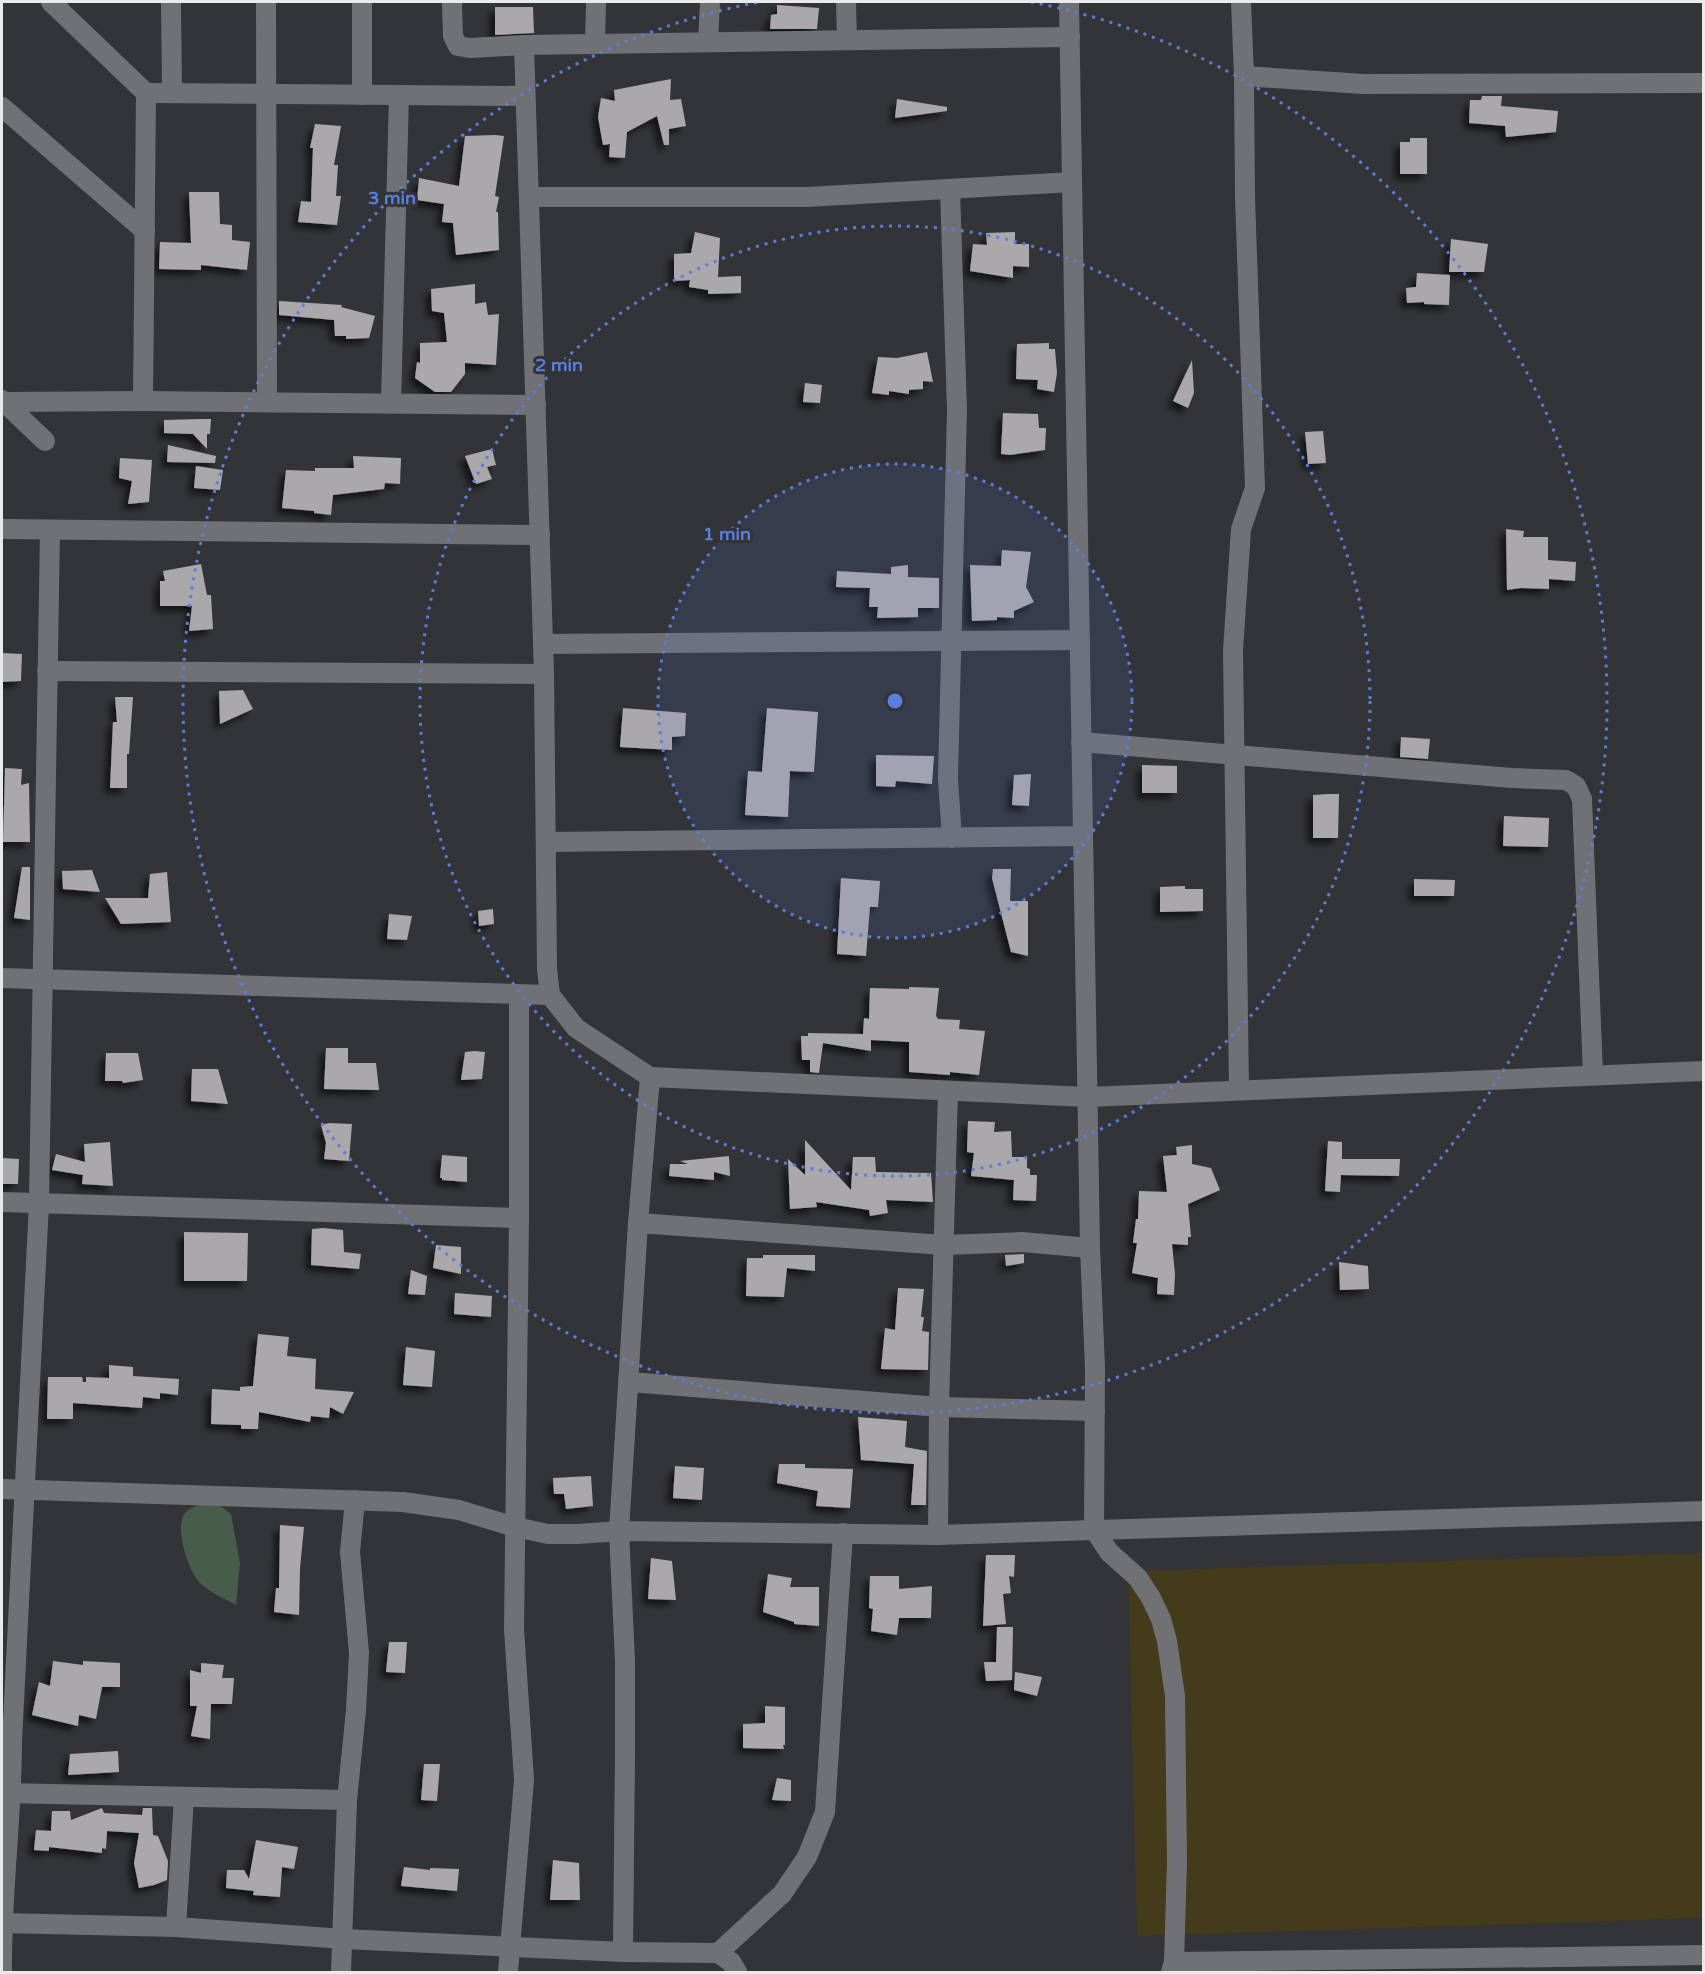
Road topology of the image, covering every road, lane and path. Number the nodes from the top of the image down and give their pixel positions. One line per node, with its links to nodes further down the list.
1 (51, 2): 18 (street)
2 (171, 2): 19 (street)
3 (266, 2): 20 (street)
4 (362, 2): 21 (street)
5 (452, 2): 15 (street)
6 (596, 2): 14 (street)
7 (710, 2): 13 (street)
8 (846, 2): 12 (street)
9 (1069, 2): 11 (street)
10 (1241, 2): 16 (street)
11 (1070, 37): 12 (street); 25 (street)
12 (847, 40): 13 (street)
13 (708, 42): 14 (street)
14 (595, 44): 15 (street)
15 (524, 45): 23 (street)
16 (1244, 76): 17 (street); 44 (street)
17 (1704, 83)
18 (146, 93): 19 (street); 28 (street)
19 (172, 93): 20 (street)
20 (267, 94): 21 (street); 31 (street)
21 (362, 95): 22 (street)
22 (399, 95): 23 (street); 32 (street)
23 (525, 96): 27 (street)
24 (2, 107): 28 (street)
25 (1072, 182): 26 (street); 38 (street)
26 (950, 189): 27 (street); 39 (street)
27 (529, 197): 33 (street)
28 (145, 231): 30 (street)
29 (3, 401): 30 (street); 34 (street)
30 (143, 401): 31 (street)
31 (267, 402): 32 (street)
32 (392, 403): 33 (street)
33 (536, 405): 37 (street)
34 (45, 441)
35 (2, 529): 36 (street)
36 (50, 530): 37 (street); 41 (street)
37 (540, 535): 40 (street)
38 (1080, 640): 39 (street); 43 (street)
39 (950, 641): 40 (street); 46 (street)
40 (543, 644): 42 (street)
41 (47, 671): 42 (street); 49 (street)
42 (544, 674): 47 (street)
43 (1082, 742): 44 (street); 45 (street)
44 (1235, 755): 53 (street); 55 (street)
45 (1083, 836): 46 (street); 57 (street)
46 (952, 838): 47 (street)
47 (546, 842): 51 (street)
48 (2, 978): 49 (street)
49 (42, 979): 50 (street); 59 (street)
50 (519, 995): 51 (street); 60 (street)
51 (550, 995): 54 (street)
52 (1704, 1071): 53 (street)
53 (1593, 1075): 55 (street)
54 (650, 1077): 56 (street); 61 (street)
55 (1239, 1090): 57 (street)
56 (948, 1091): 57 (street); 62 (street)
57 (1088, 1097): 63 (street)
58 (2, 1202): 59 (street)
59 (39, 1203): 60 (street); 68 (street)
60 (519, 1218): 71 (street)
61 (638, 1223): 62 (street); 64 (street)
62 (944, 1245): 63 (street); 65 (street)
63 (1090, 1248): 66 (street)
64 (630, 1382): 65 (street); 73 (street)
65 (939, 1407): 66 (street); 75 (street)
66 (1095, 1411): 72 (street)
67 (2, 1489): 68 (street)
68 (24, 1490): 69 (street); 76 (street)
69 (355, 1500): 71 (street); 78 (street)
70 (1704, 1511): 72 (street)
71 (515, 1527): 73 (street); 82 (street)
72 (1094, 1529): 75 (street); 86 (street)
73 (619, 1531): 74 (street); 83 (street)
74 (843, 1533): 75 (street); 84 (street)
75 (938, 1535)
76 (7, 1793): 77 (street); 79 (street)
77 (184, 1798): 78 (street); 80 (street)
78 (347, 1800): 81 (street)
79 (2, 1923): 80 (street); 87 (street)
80 (176, 1927): 81 (street)
81 (344, 1939): 82 (street); 88 (street)
82 (509, 1946): 83 (street); 89 (street)
83 (623, 1952): 84 (street)
84 (718, 1953): 90 (street)
85 (1704, 1955): 86 (street)
86 (1173, 1967)
87 (2, 1972)
88 (341, 1972)
89 (508, 1972)
90 (737, 1972)

